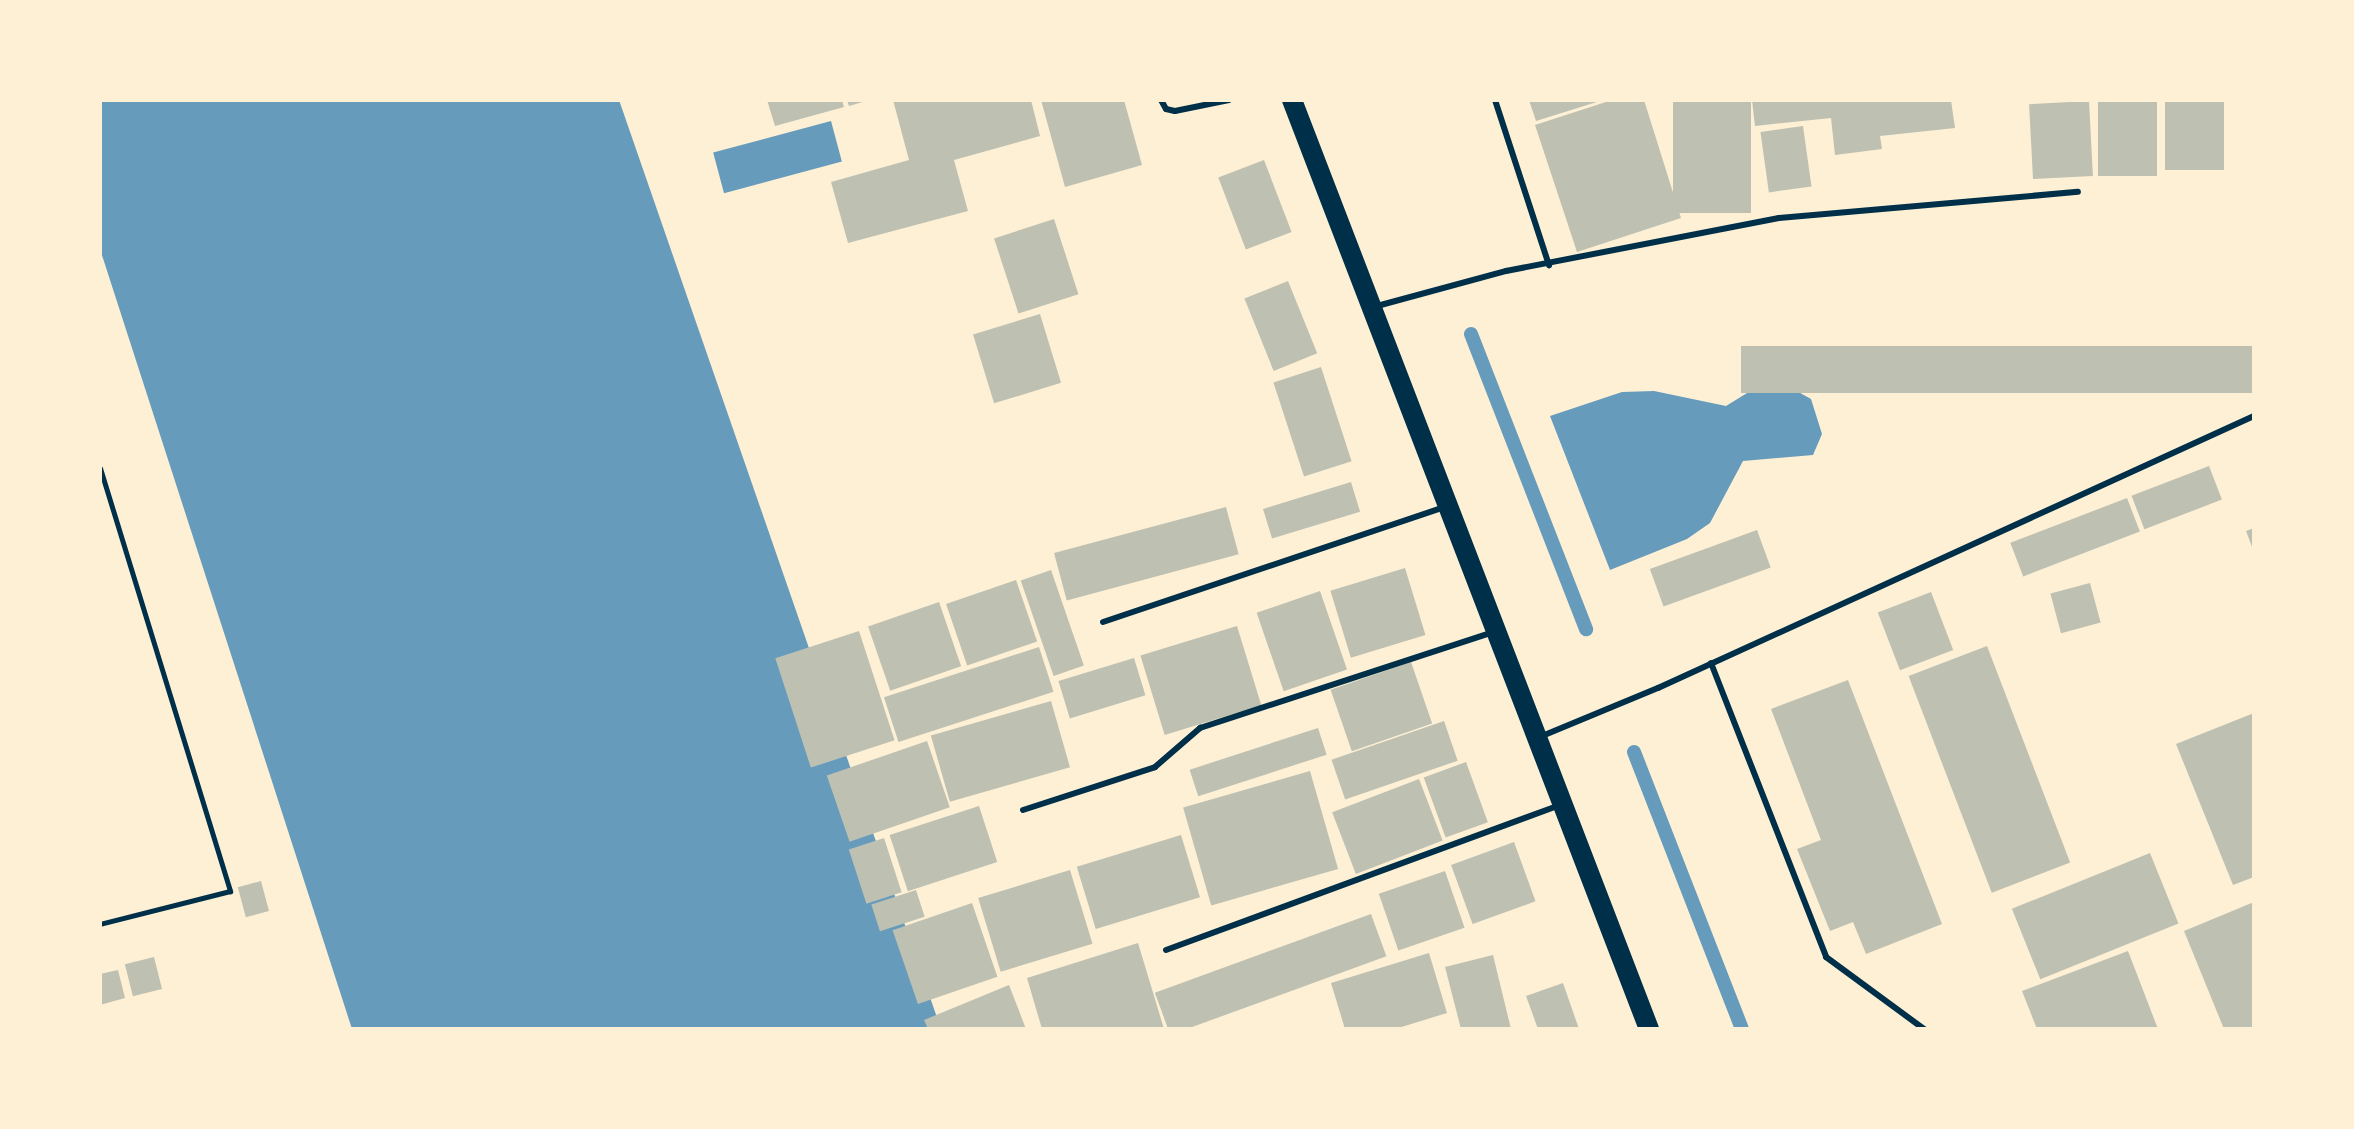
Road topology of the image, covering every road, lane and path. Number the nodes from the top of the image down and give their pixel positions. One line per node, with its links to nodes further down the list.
1 (1161, 100): 2 (lane)
2 (1229, 100)
3 (1292, 100): 7 (main road)
4 (1495, 100): 6 (lane)
5 (2078, 192): 6 (lane)
6 (1549, 265): 7 (lane)
7 (1374, 306): 10 (main road)
8 (2254, 416): 13 (lane)
9 (100, 468): 17 (path)
10 (1451, 504): 11 (lane); 12 (main road)
11 (1103, 622)
12 (1498, 631): 14 (main road); 16 (lane)
13 (1711, 663): 14 (lane); 20 (lane)
14 (1539, 737): 15 (main road)
15 (1564, 803): 18 (lane); 19 (main road)
16 (1023, 810)
17 (100, 924)
18 (1166, 950)
19 (1649, 1029)
20 (1924, 1029)

